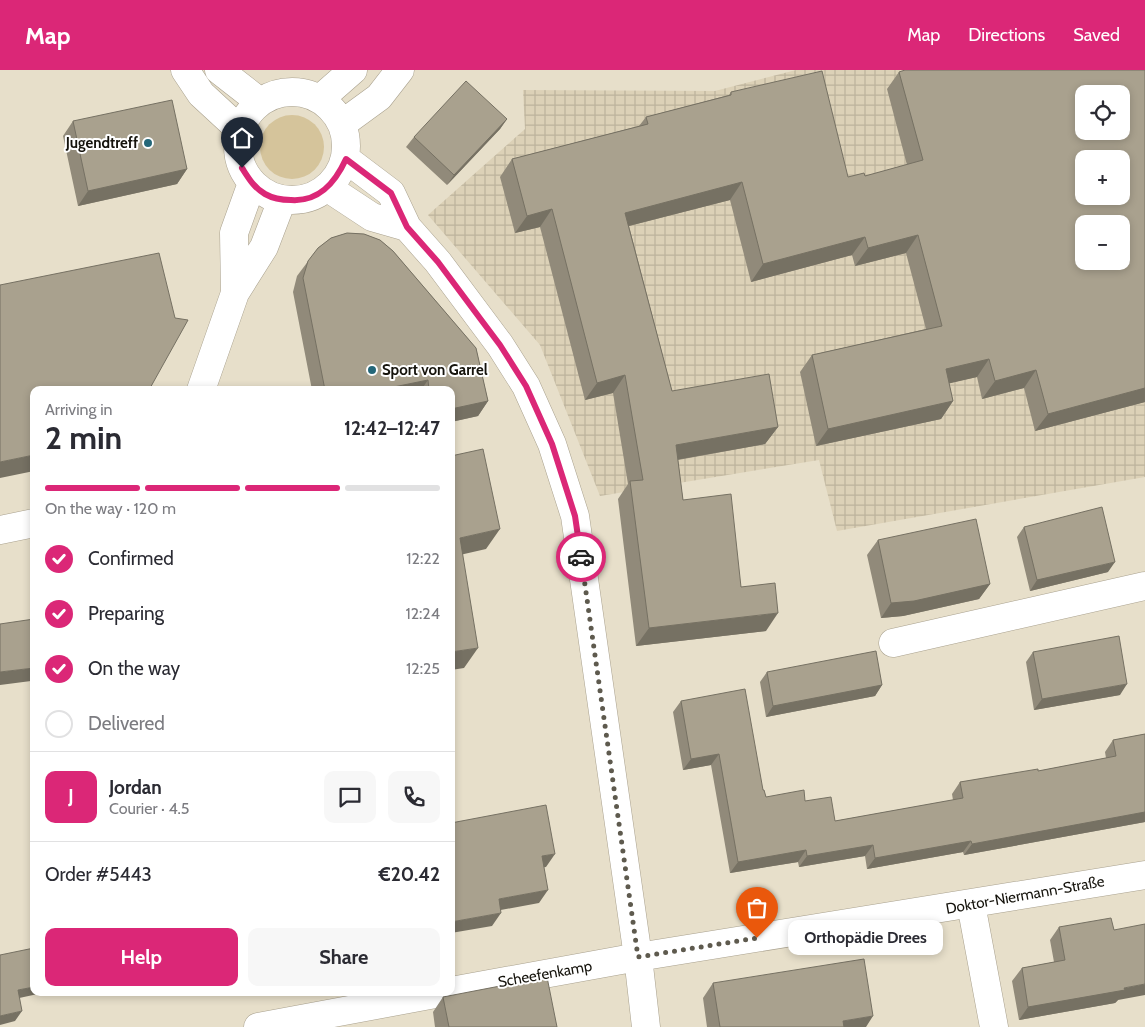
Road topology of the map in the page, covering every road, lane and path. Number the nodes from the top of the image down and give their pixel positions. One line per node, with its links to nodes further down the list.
1 (185, 70): 8 (street)
2 (219, 70): 6 (street)
3 (353, 70): 5 (street)
4 (400, 70): 7 (street)
5 (320, 100): 6 (street); 7 (street)
6 (260, 102): 8 (street)
7 (342, 124): 9 (street)
8 (240, 130): 10 (street)
9 (346, 159): 11 (street); 13 (street)
10 (252, 183): 12 (street); 14 (street)
11 (328, 188): 12 (street); 13 (street)
12 (282, 200): 14 (street)
13 (407, 227): 22 (street)
14 (235, 293): 15 (street)
15 (202, 386)
16 (30, 524): 17 (street)
17 (0, 530)
18 (1145, 586): 19 (street)
19 (893, 642)
20 (1145, 875): 21 (street, Doktor-Niermann-Straße)
21 (971, 904): 22 (street, Doktor-Niermann-Straße); 27 (street)
22 (638, 957): 23 (street, Scheefenkamp); 26 (street)
23 (455, 991)
24 (425, 996): 25 (street)
25 (258, 1027)
26 (646, 1027)
27 (994, 1027)

